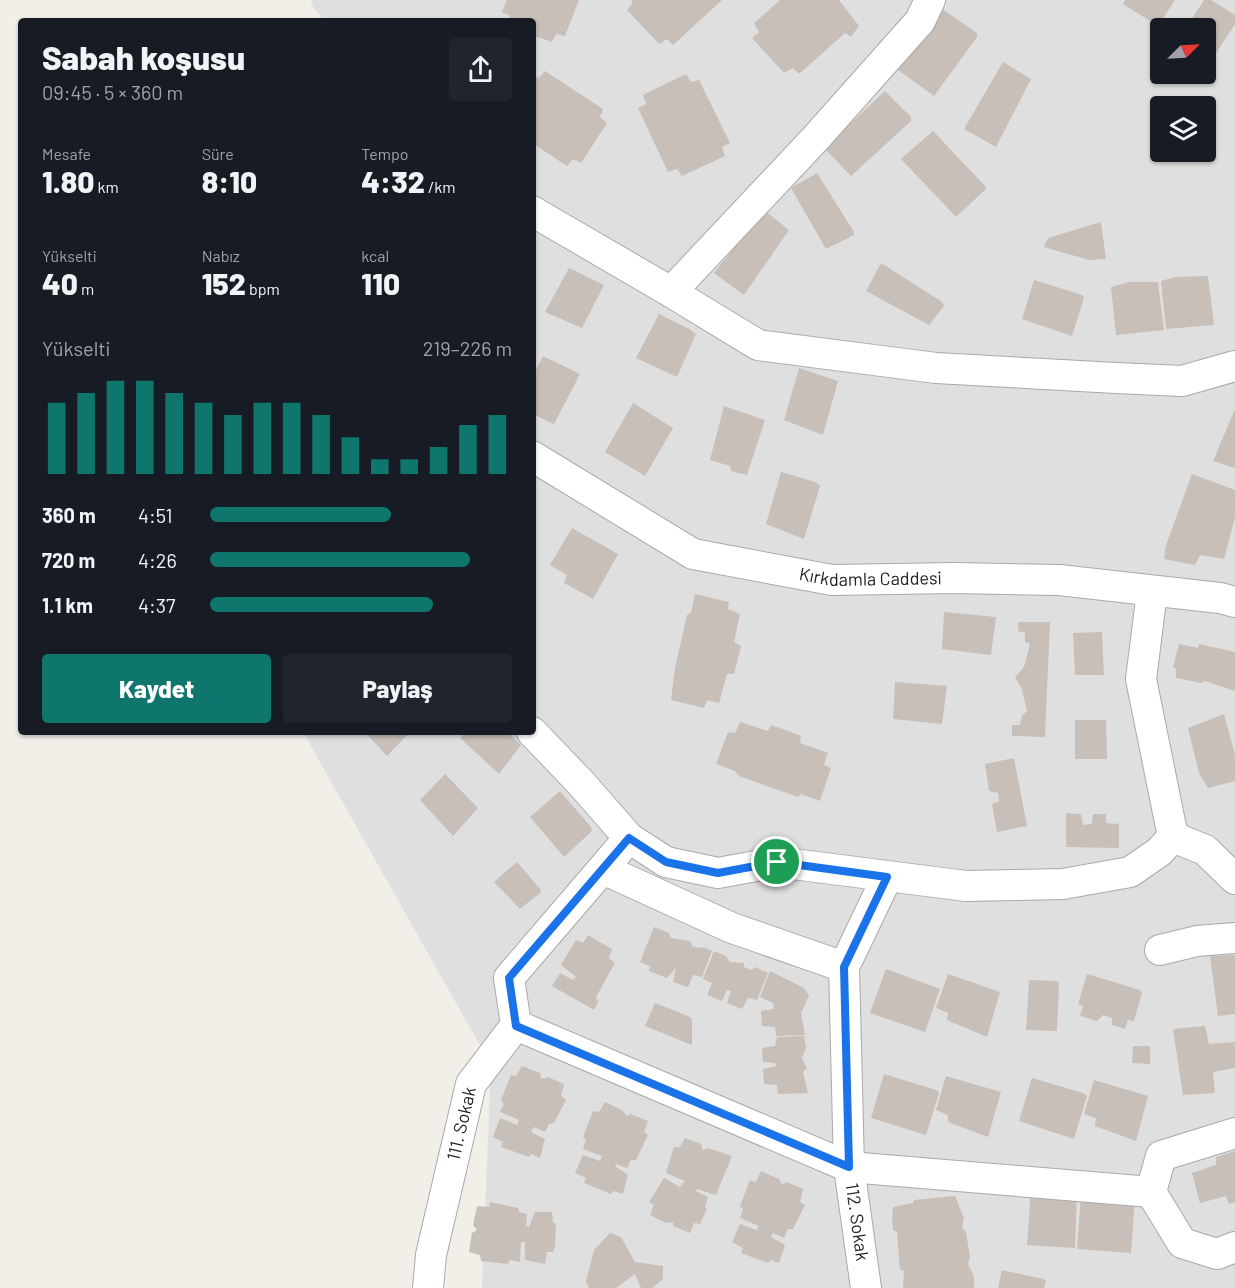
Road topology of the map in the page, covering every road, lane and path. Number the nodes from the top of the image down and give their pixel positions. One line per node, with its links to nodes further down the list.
1 (930, 0): 3 (street)
2 (536, 213): 3 (street)
3 (671, 292): 4 (street)
4 (1235, 366)
5 (536, 458): 6 (street, Kırkdamla Caddesi)
6 (1152, 592): 7 (street, Kırkdamla Caddesi); 9 (street)
7 (1235, 602)
8 (535, 735): 10 (street)
9 (1173, 837): 12 (street); 13 (street)
10 (629, 838): 11 (street); 12 (street)
11 (603, 869): 16 (street); 17 (street)
12 (887, 877): 16 (street, 112. Sokak)
13 (1235, 879)
14 (1235, 938): 15 (street)
15 (1160, 950)
16 (844, 967): 19 (street, 112. Sokak)
17 (516, 1026): 19 (street); 22 (street, 111. Sokak)
18 (1235, 1133): 20 (street)
19 (849, 1167): 20 (street); 23 (street, 112. Sokak)
20 (1152, 1192): 21 (street)
21 (1235, 1247)
22 (428, 1288)
23 (866, 1288)

